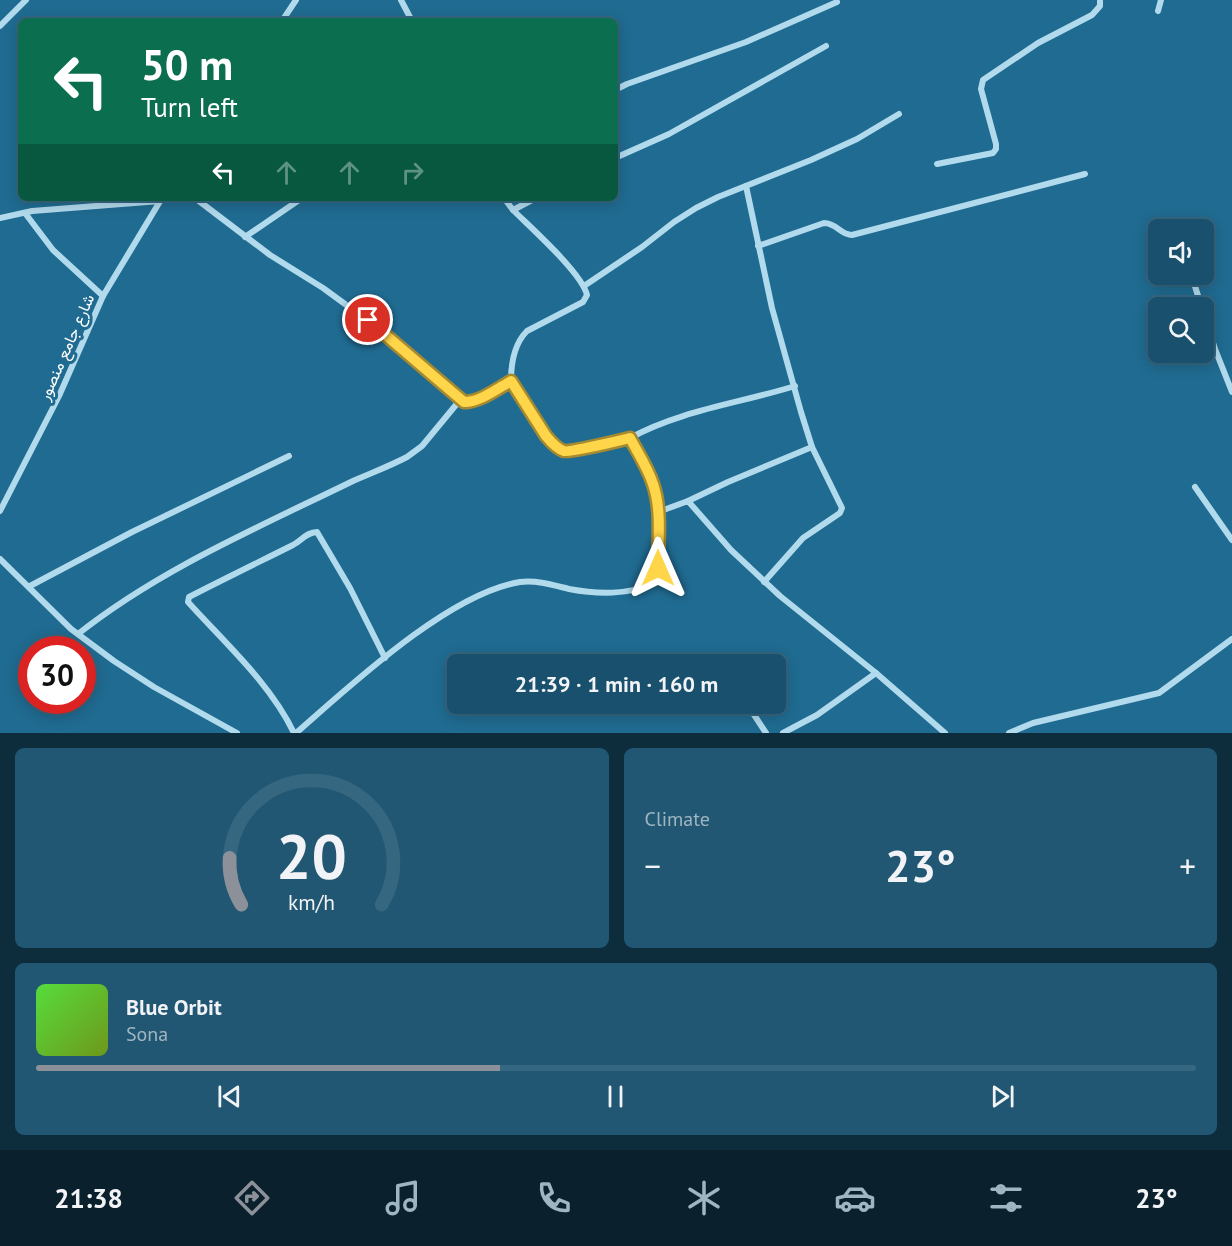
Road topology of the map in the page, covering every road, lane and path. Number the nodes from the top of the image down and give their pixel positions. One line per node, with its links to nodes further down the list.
1 (13, 0): 8 (street)
2 (26, 0): 8 (street)
3 (296, 0): 10 (street)
4 (401, 0): 11 (street)
5 (1100, 0): 17 (street)
6 (1161, 0): 9 (street)
7 (837, 2): 14 (street)
8 (18, 9): 12 (street)
9 (1158, 11)
10 (284, 18)
11 (410, 18)
12 (0, 26)
13 (826, 46): 16 (street)
14 (618, 88)
15 (899, 114): 19 (street)
16 (618, 157)
17 (937, 164)
18 (1085, 174): 30 (street)
19 (746, 186): 30 (street); 31 (street)
20 (142, 201): 27 (street)
21 (160, 201): 32 (street, شارع جامع منصور)
22 (199, 201): 29 (street)
23 (298, 201): 29 (street)
24 (506, 201): 26 (street)
25 (530, 201): 26 (street)
26 (513, 210): 31 (street)
27 (26, 213): 28 (street); 32 (street)
28 (2, 216)
29 (245, 237): 37 (street)
30 (758, 246): 35 (street)
31 (584, 286): 34 (street)
32 (103, 296): 43 (street, شارع جامع منصور)
33 (1214, 346): 36 (street)
34 (511, 381): 37 (street); 38 (street)
35 (795, 386): 38 (street); 39 (street)
36 (1232, 392)
37 (460, 400): 51 (street)
38 (630, 438): 44 (street)
39 (812, 447): 42 (street); 49 (street)
40 (289, 456): 50 (street)
41 (1195, 487): 46 (street)
42 (688, 501): 44 (street); 49 (street)
43 (0, 511)
44 (658, 512): 53 (street)
45 (1232, 523): 46 (street)
46 (1225, 527): 47 (street)
47 (1232, 540)
48 (0, 559): 50 (street)
49 (764, 582): 54 (street)
50 (30, 586): 51 (street)
51 (78, 634): 56 (street)
52 (1232, 639): 61 (street)
53 (385, 658): 57 (street); 57 (street)
54 (876, 673): 59 (street); 60 (street)
55 (754, 714): 58 (street)
56 (237, 733)
57 (295, 733)
58 (766, 733)
59 (783, 733)
60 (945, 733)
61 (1009, 733)

